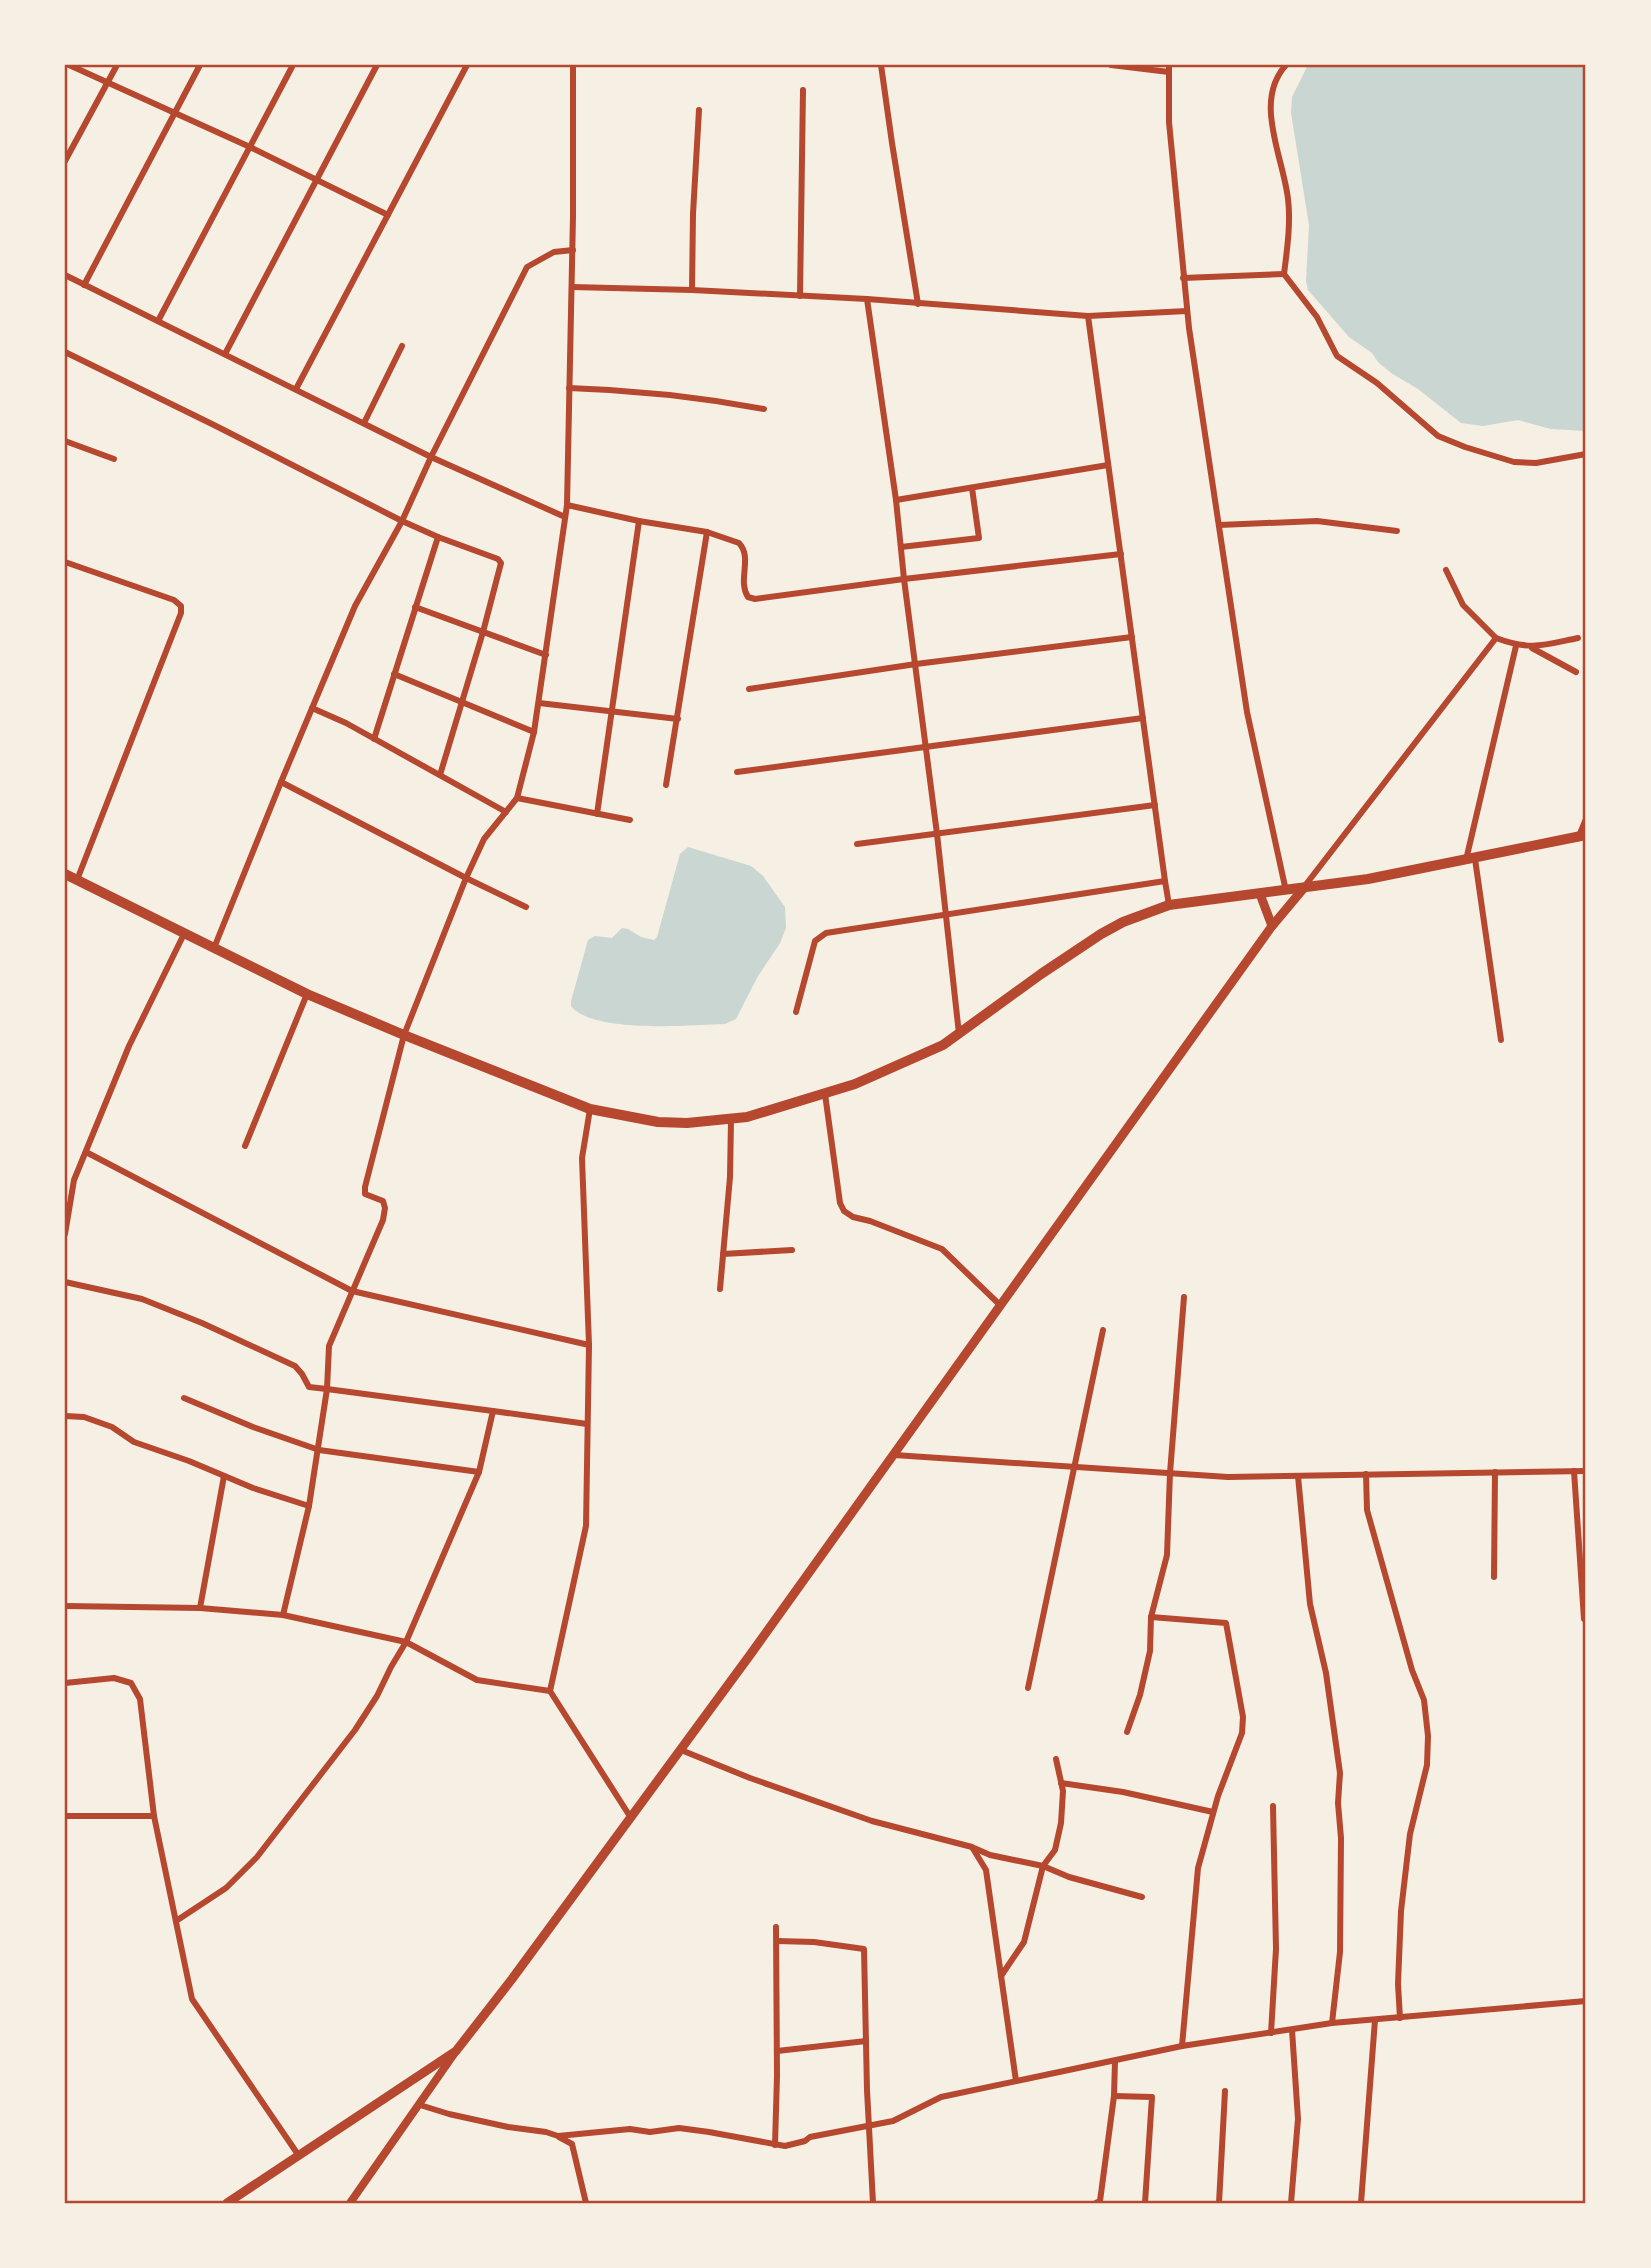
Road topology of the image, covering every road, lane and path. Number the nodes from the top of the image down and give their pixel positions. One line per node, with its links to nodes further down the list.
1 (69, 65): 12 (street)
2 (117, 65): 12 (street)
3 (200, 65): 15 (street)
4 (293, 65): 16 (street)
5 (377, 65): 18 (street)
6 (467, 65): 19 (street)
7 (573, 65): 20 (street)
8 (881, 65): 29 (street)
9 (1111, 65): 11 (street)
10 (1286, 65): 21 (street)
11 (1169, 69): 23 (street)
12 (107, 84): 15 (street); 17 (street)
13 (803, 90): 27 (street)
14 (699, 110): 26 (street)
15 (175, 112): 16 (street); 24 (street)
16 (250, 147): 18 (street); 32 (street)
17 (65, 162)
18 (317, 180): 19 (street); 35 (street)
19 (388, 215): 37 (street)
20 (573, 250): 25 (street); 42 (street)
21 (1284, 274): 23 (street); 41 (street)
22 (65, 275): 24 (street)
23 (1183, 278): 30 (street)
24 (85, 285): 32 (street)
25 (572, 287): 26 (street); 36 (street)
26 (692, 290): 27 (street)
27 (800, 296): 28 (street)
28 (867, 299): 29 (street); 46 (street)
29 (918, 304): 31 (street)
30 (1187, 310): 31 (street); 51 (street)
31 (1088, 316): 44 (street)
32 (158, 321): 35 (street)
33 (402, 346): 39 (street)
34 (65, 352): 49 (street)
35 (225, 354): 37 (street)
36 (569, 388): 38 (street); 47 (street)
37 (296, 389): 39 (street)
38 (764, 409)
39 (364, 423): 42 (street)
40 (65, 442): 43 (street)
41 (1586, 454)
42 (431, 457): 48 (street); 49 (street)
43 (114, 459)
44 (1108, 465): 45 (street); 56 (street)
45 (972, 488): 46 (street); 55 (street)
46 (896, 500): 55 (street)
47 (567, 505): 48 (street); 50 (street)
48 (565, 517): 67 (street)
49 (402, 521): 54 (street); 74 (street)
50 (639, 521): 53 (street); 75 (street)
51 (1219, 525): 52 (street); 100 (street)
52 (1397, 531)
53 (707, 532): 59 (street); 77 (street)
54 (438, 537): 60 (street); 61 (street)
55 (901, 547): 59 (street)
56 (1121, 554): 59 (street); 62 (street)
57 (65, 562): 97 (street)
58 (1446, 570): 63 (street)
59 (904, 579): 68 (street)
60 (415, 607): 61 (street); 70 (street)
61 (483, 632): 67 (street); 72 (street)
62 (1132, 637): 68 (street); 76 (street)
63 (1496, 638): 65 (street); 99 (street)
64 (1578, 638): 66 (street)
65 (1516, 646): 66 (street); 94 (street)
66 (1532, 648): 69 (street)
67 (546, 655): 73 (street)
68 (916, 664): 71 (street); 80 (street)
69 (1576, 672)
70 (394, 674): 72 (street); 79 (street)
71 (749, 689)
72 (463, 702): 78 (street); 82 (street)
73 (539, 704): 75 (street); 78 (street)
74 (312, 708): 79 (street); 83 (street)
75 (612, 710): 77 (street); 88 (street)
76 (1143, 718): 80 (street); 86 (street)
77 (678, 719): 84 (street)
78 (534, 732): 85 (street)
79 (374, 739): 82 (street)
80 (925, 747): 81 (street); 91 (street)
81 (737, 772)
82 (440, 775): 87 (street)
83 (281, 782): 96 (street); 107 (street)
84 (666, 785)
85 (517, 798): 87 (street); 88 (street)
86 (1155, 805): 91 (street); 98 (street)
87 (506, 812): 96 (street)
88 (597, 814): 90 (street)
89 (1586, 819): 92 (street)
90 (630, 820)
91 (937, 834): 93 (street); 104 (street)
92 (1583, 835): 94 (highway)
93 (857, 844)
94 (1471, 859): 99 (highway); 112 (street)
95 (65, 874): 97 (highway)
96 (466, 878): 103 (street); 111 (street)
97 (78, 880): 106 (highway)
98 (1165, 881): 102 (street); 104 (street)
99 (1303, 889): 100 (highway); 105 (main road)
100 (1286, 891): 101 (highway)
101 (1260, 894): 102 (highway); 105 (main road)
102 (1168, 905): 110 (highway)
103 (526, 906)
104 (946, 915): 109 (street); 110 (street)
105 (1272, 926): 126 (main road)
106 (184, 934): 107 (highway); 117 (street)
107 (213, 949): 108 (highway)
108 (307, 994): 111 (highway); 116 (street)
109 (796, 1012)
110 (959, 1034): 113 (highway)
111 (404, 1035): 114 (highway); 124 (street)
112 (1501, 1040)
113 (825, 1094): 115 (highway); 126 (street)
114 (590, 1109): 115 (highway); 128 (street)
115 (731, 1120): 121 (street)
116 (245, 1146)
117 (86, 1152): 118 (street); 124 (street)
118 (69, 1189): 119 (street)
119 (65, 1234)
120 (792, 1250): 121 (street)
121 (723, 1254): 123 (street)
122 (65, 1282): 129 (street)
123 (720, 1289)
124 (352, 1292): 128 (street); 129 (street)
125 (1184, 1297): 141 (street)
126 (1001, 1306): 135 (main road)
127 (1103, 1330): 136 (street)
128 (589, 1345): 133 (street)
129 (327, 1389): 131 (street); 134 (street)
130 (184, 1398): 134 (street)
131 (494, 1412): 133 (street); 139 (street)
132 (65, 1416): 143 (street)
133 (587, 1424): 156 (street)
134 (319, 1450): 139 (street); 145 (street)
135 (894, 1455): 136 (street); 158 (main road)
136 (1074, 1466): 141 (street); 155 (street)
137 (1574, 1471): 138 (street); 140 (street); 146 (street)
138 (1586, 1471)
139 (479, 1472): 153 (street)
140 (1495, 1472): 142 (street); 147 (street)
141 (1170, 1473): 144 (street); 151 (street)
142 (1366, 1474): 144 (street); 174 (street)
143 (224, 1476): 145 (street); 149 (street)
144 (1298, 1476): 176 (street)
145 (309, 1506): 150 (street)
146 (1583, 1555): 152 (street)
147 (1494, 1577)
148 (65, 1606): 149 (street)
149 (200, 1608): 150 (street)
150 (283, 1615): 153 (street)
151 (1151, 1618): 157 (street); 162 (street)
152 (1586, 1620)
153 (407, 1642): 156 (street); 169 (street)
154 (65, 1683): 164 (street)
155 (1028, 1688)
156 (550, 1691): 165 (street)
157 (1127, 1732)
158 (681, 1750): 165 (main road); 166 (street)
159 (1056, 1759): 160 (street)
160 (1061, 1783): 162 (street); 167 (street)
161 (1273, 1806): 178 (street)
162 (1213, 1812): 180 (street)
163 (65, 1815): 164 (street)
164 (154, 1816): 169 (street)
165 (631, 1818): 182 (main road)
166 (972, 1847): 167 (street); 172 (street)
167 (1043, 1866): 168 (street); 172 (street)
168 (1142, 1897)
169 (176, 1922): 191 (street)
170 (776, 1927): 171 (street)
171 (777, 1941): 179 (street); 181 (street)
172 (1001, 1976): 184 (street)
173 (1586, 2001): 174 (street)
174 (1400, 2018): 175 (street)
175 (1375, 2020): 176 (street); 200 (street)
176 (1332, 2023): 177 (street)
177 (1292, 2030): 178 (street); 199 (street)
178 (1270, 2033): 180 (street)
179 (866, 2041): 181 (street); 188 (street)
180 (1182, 2046): 183 (street)
181 (777, 2050): 190 (street)
182 (456, 2051): 187 (street); 191 (main road)
183 (1115, 2061): 184 (street); 186 (street)
184 (1016, 2081): 188 (street)
185 (1225, 2091): 198 (street)
186 (1114, 2096): 196 (street); 197 (street)
187 (419, 2105): 189 (street); 193 (street)
188 (870, 2126): 190 (street); 195 (street)
189 (558, 2136): 190 (street); 194 (street)
190 (775, 2145)
191 (299, 2156): 192 (main road)
192 (227, 2203)
193 (350, 2203)
194 (586, 2203)
195 (873, 2203)
196 (1096, 2203)
197 (1145, 2203)
198 (1219, 2203)
199 (1291, 2203)
200 (1361, 2203)

